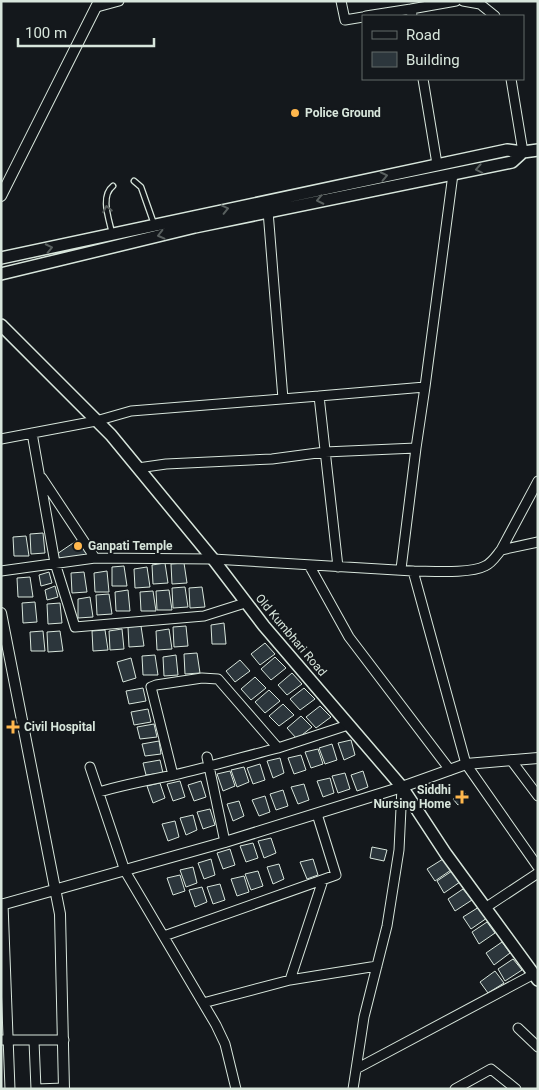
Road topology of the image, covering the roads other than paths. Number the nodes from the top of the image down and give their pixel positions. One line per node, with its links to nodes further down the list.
1 (120, 1): 5 (street)
2 (341, 1): 9 (street)
3 (456, 1): 6 (street)
4 (463, 1): 8 (street)
5 (98, 4): 18 (street)
6 (412, 13): 7 (street)
7 (380, 15)
8 (494, 15)
9 (362, 16)
10 (423, 80): 14 (street)
11 (511, 80): 13 (street)
12 (538, 150): 13 (main road)
13 (523, 152): 14 (main road); 15 (main road, one-way to 15)
14 (437, 164): 20 (main road, one-way to 14)
15 (453, 174): 19 (main road, one-way to 19); 25 (street)
16 (134, 182): 20 (lane)
17 (113, 186): 21 (lane, one-way to 17)
18 (1, 196)
19 (268, 211): 23 (main road, one-way to 23); 27 (street)
20 (155, 225): 21 (main road)
21 (112, 234): 22 (main road, one-way to 21)
22 (1, 258)
23 (1, 274)
24 (1, 325): 28 (main road, Old Kumbhari Road)
25 (425, 387): 26 (street); 31 (street)
26 (320, 396): 27 (street); 32 (street)
27 (283, 399): 28 (street)
28 (96, 420): 29 (street); 33 (main road, Old Kumbhari Road)
29 (32, 433): 30 (street); 34 (street)
30 (1, 439)
31 (416, 448): 32 (street); 43 (street)
32 (325, 452): 33 (street); 42 (street)
33 (138, 468): 39 (main road, Old Kumbhari Road)
34 (39, 473): 38 (street); 40 (street)
35 (538, 481): 37 (street)
36 (538, 542): 37 (street)
37 (501, 550): 45 (street)
38 (95, 558): 39 (street); 40 (street)
39 (213, 559): 41 (street); 46 (main road, Old Kumbhari Road)
40 (55, 563): 44 (street); 46 (street)
41 (309, 565): 42 (street); 55 (street)
42 (338, 567): 43 (street)
43 (401, 569): 45 (street)
44 (1, 571)
45 (413, 571): 53 (street)
46 (246, 603): 48 (main road, Old Kumbhari Road)
47 (1, 613): 66 (street)
48 (348, 724): 49 (street); 57 (main road, Old Kumbhari Road)
49 (278, 748): 52 (street); 56 (street)
50 (538, 758): 51 (street)
51 (511, 760): 53 (street); 59 (street)
52 (208, 762): 56 (street); 61 (street)
53 (466, 764): 55 (street); 62 (street)
54 (90, 767): 58 (street)
55 (450, 770): 57 (street)
56 (173, 775): 58 (street)
57 (402, 788): 60 (street); 68 (main road, Old Kumbhari Road); 70 (street)
58 (98, 792): 63 (street)
59 (538, 796)
60 (317, 814): 61 (street); 65 (street)
61 (225, 842): 63 (street)
62 (538, 866)
63 (125, 870): 66 (street); 69 (street)
64 (538, 873): 68 (street)
65 (322, 880): 69 (street); 73 (street)
66 (56, 890): 67 (street); 77 (street)
67 (2, 904): 71 (street)
68 (485, 908): 72 (main road, Old Kumbhari Road)
69 (164, 936): 74 (street)
70 (377, 966): 73 (street); 80 (street)
71 (3, 973): 76 (street)
72 (536, 977): 80 (street)
73 (290, 980): 74 (street)
74 (203, 1003): 84 (street)
75 (518, 1028): 79 (street)
76 (5, 1040): 78 (street); 82 (street)
77 (64, 1040): 78 (street); 81 (street)
78 (34, 1041): 83 (street)
79 (538, 1046)
80 (356, 1068): 85 (street)
81 (64, 1088): 83 (street)
82 (10, 1089)
83 (36, 1089)
84 (236, 1089)
85 (353, 1089)
86 (455, 1089): 87 (street)
87 (516, 1089)

